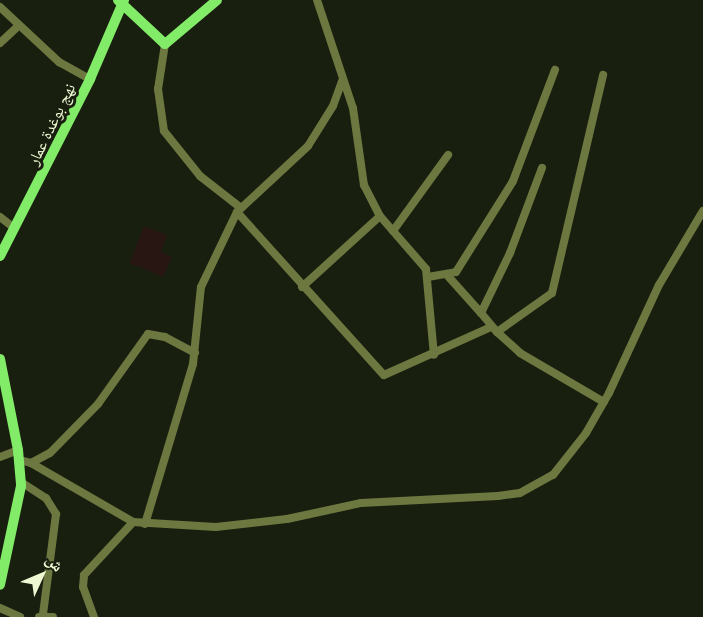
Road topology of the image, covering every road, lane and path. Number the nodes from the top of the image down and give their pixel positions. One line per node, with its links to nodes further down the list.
1 (218, 0): 7 (main road)
2 (316, 0): 11 (street)
3 (121, 1): 7 (main road); 10 (main road, نهج بوغدة عمار)
4 (0, 7): 5 (street)
5 (19, 25): 6 (street); 10 (street)
6 (0, 43)
7 (165, 44): 14 (street)
8 (555, 70): 21 (street)
9 (603, 75): 25 (street)
10 (90, 79): 18 (main road, نهج بوغدة عمار)
11 (342, 81): 14 (street); 16 (street)
12 (448, 155): 19 (street)
13 (542, 168): 24 (street)
14 (239, 210): 23 (street); 26 (street)
15 (703, 211): 29 (street)
16 (380, 216): 19 (street); 23 (street)
17 (0, 217): 18 (street)
18 (14, 228): 20 (main road, نهج بوغدة عمار)
19 (393, 231): 22 (street)
20 (0, 256)
21 (447, 274): 22 (street); 24 (street)
22 (428, 277): 27 (street)
23 (302, 287): 27 (street)
24 (482, 313): 25 (street)
25 (494, 330): 27 (street); 29 (street)
26 (195, 353): 31 (street); 34 (street)
27 (434, 355)
28 (0, 359): 31 (main road)
29 (603, 402): 34 (street)
30 (0, 457): 31 (street)
31 (23, 458): 32 (main road); 33 (street)
32 (21, 482): 35 (main road); 37 (street)
33 (133, 522): 34 (street); 40 (street)
34 (145, 524)
35 (0, 585)
36 (0, 608): 38 (street)
37 (41, 616): 39 (street)
38 (20, 617)
39 (53, 617)
40 (93, 617)

